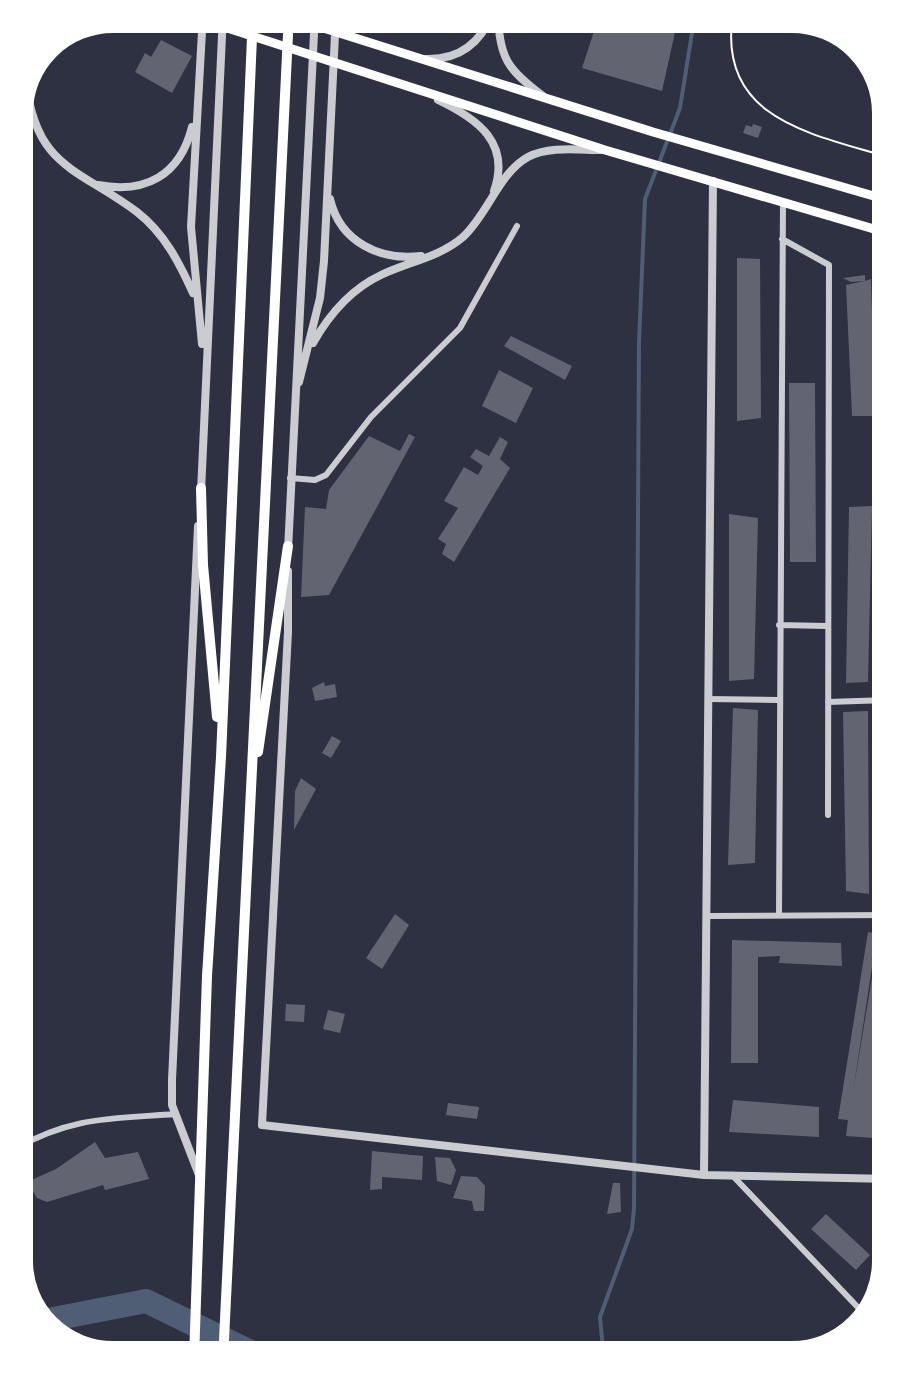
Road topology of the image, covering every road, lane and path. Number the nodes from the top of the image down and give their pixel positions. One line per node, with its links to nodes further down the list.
1 (202, 28): 16 (street)
2 (222, 28): 31 (street)
3 (229, 28): 13 (main road)
4 (252, 28): 42 (main road)
5 (288, 28): 44 (main road)
6 (314, 28): 32 (street)
7 (323, 28): 12 (main road)
8 (335, 28): 19 (street)
9 (486, 28): 12 (street)
10 (498, 28): 14 (street)
11 (730, 28): 18 (path)
12 (417, 58): 14 (main road)
13 (414, 88): 17 (main road); 24 (street)
14 (547, 99): 22 (main road)
15 (29, 100): 21 (street)
16 (197, 111): 21 (street); 29 (street)
17 (605, 150): 20 (main road); 24 (street)
18 (877, 154)
19 (328, 179): 28 (street); 30 (street)
20 (713, 181): 23 (main road); 38 (street)
21 (88, 183): 29 (street)
22 (877, 197)
23 (783, 202): 26 (main road); 27 (street)
24 (489, 207): 28 (street)
25 (517, 226): 33 (street)
26 (877, 230)
27 (782, 239): 36 (street); 37 (street)
28 (433, 254): 30 (street)
29 (197, 301): 31 (street)
30 (306, 355): 32 (street)
31 (205, 371): 34 (street)
32 (294, 403): 33 (street)
33 (290, 478): 35 (street)
34 (201, 488): 42 (main road); 48 (street)
35 (288, 546): 44 (main road); 50 (street)
36 (779, 625): 37 (street); 39 (street)
37 (827, 626): 41 (street)
38 (708, 699): 39 (street); 47 (street)
39 (778, 700): 45 (street)
40 (877, 700): 41 (street)
41 (828, 702): 43 (street)
42 (221, 757): 53 (main road)
43 (828, 815)
44 (249, 818): 56 (main road)
45 (779, 915): 46 (street); 47 (street)
46 (877, 915)
47 (707, 916): 50 (street)
48 (176, 1114): 49 (street); 53 (street)
49 (28, 1142)
50 (704, 1175): 51 (street)
51 (732, 1175): 52 (street); 54 (street)
52 (877, 1179)
53 (202, 1187): 55 (main road)
54 (861, 1311)
55 (195, 1346)
56 (224, 1346)

